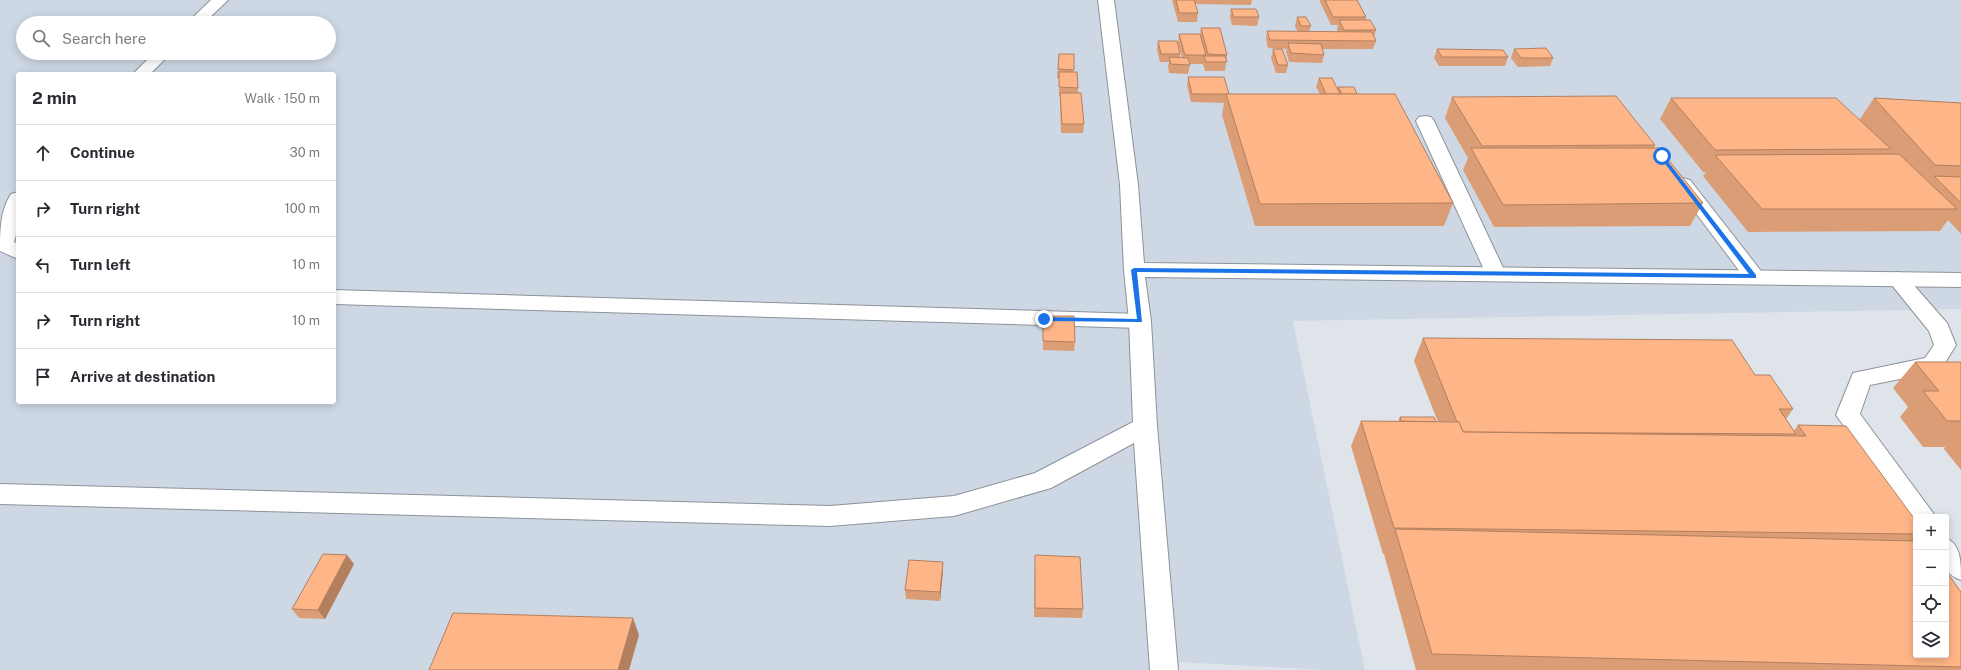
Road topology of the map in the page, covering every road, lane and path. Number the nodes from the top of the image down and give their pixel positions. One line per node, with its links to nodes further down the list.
1 (220, 0): 3 (street)
2 (1106, 0): 10 (street)
3 (203, 16)
4 (156, 60): 5 (street)
5 (143, 72)
6 (1425, 121): 11 (street)
7 (1671, 168): 12 (street)
8 (16, 204): 9 (street)
9 (16, 252)
10 (1134, 270): 11 (street); 16 (street)
11 (1496, 274): 12 (street)
12 (1754, 276): 13 (street)
13 (1897, 279): 14 (street); 19 (street)
14 (1961, 280)
15 (336, 297): 16 (street)
16 (1140, 321): 17 (street)
17 (1145, 426): 18 (street); 22 (street)
18 (0, 494)
19 (1921, 514)
20 (1947, 550): 21 (street)
21 (1961, 569)
22 (1164, 670)

